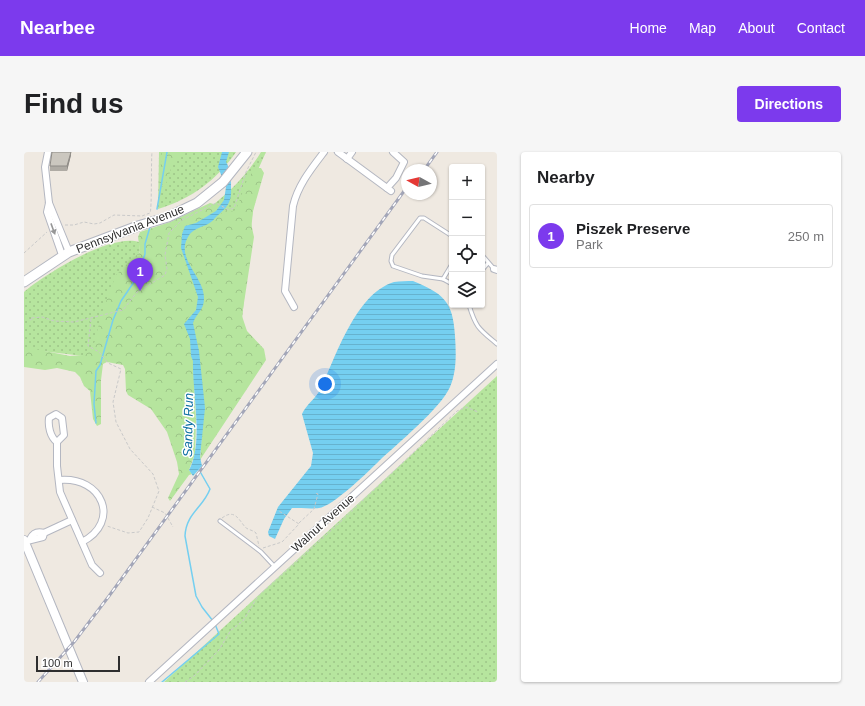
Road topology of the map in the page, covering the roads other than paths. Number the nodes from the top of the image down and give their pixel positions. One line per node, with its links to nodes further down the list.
1 (48, 152): 9 (street)
2 (247, 152): 9 (main road, Pennsylvania Avenue)
3 (324, 152): 18 (street)
4 (338, 152): 7 (street)
5 (352, 152): 7 (street)
6 (393, 152): 7 (street)
7 (347, 159)
8 (449, 234): 15 (lane)
9 (65, 254): 16 (main road, Pennsylvania Avenue)
10 (485, 259): 11 (lane)
11 (488, 263): 12 (lane); 13 (lane)
12 (485, 266)
13 (496, 269)
14 (449, 270): 15 (lane)
15 (444, 279): 17 (lane)
16 (24, 282)
17 (449, 282)
18 (294, 307)
19 (470, 308): 20 (lane)
20 (497, 344)
21 (497, 364): 28 (street, Walnut Avenue)
22 (57, 442): 23 (street)
23 (59, 480): 24 (street); 27 (street)
24 (72, 520): 26 (street); 27 (street)
25 (220, 521): 28 (lane)
26 (26, 541): 30 (street)
27 (82, 542): 29 (street)
28 (275, 567): 31 (street, Walnut Avenue)
29 (100, 573)
30 (84, 682)
31 (149, 682)

